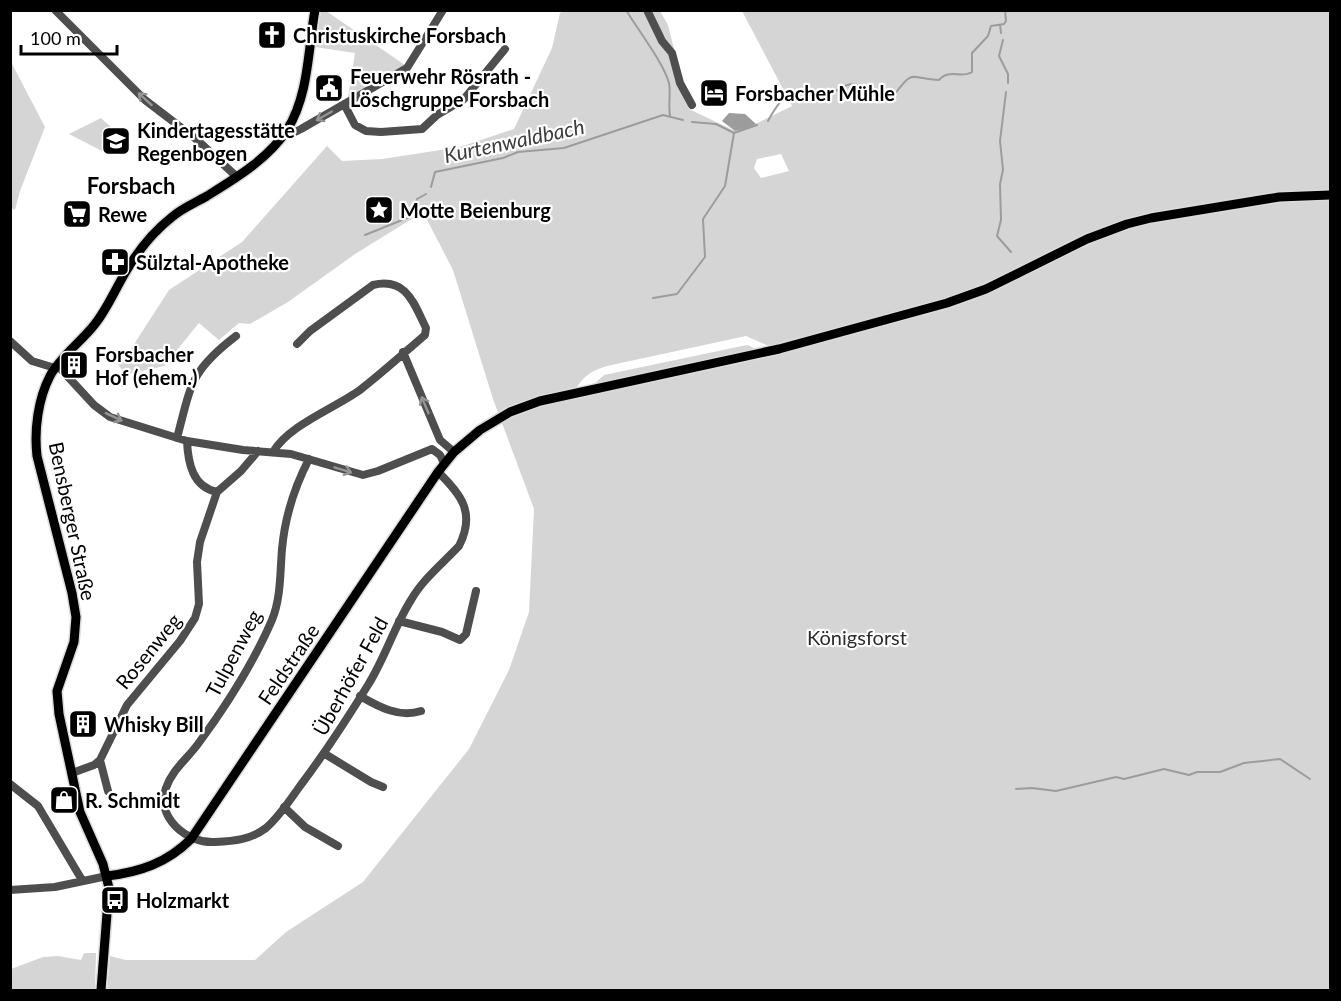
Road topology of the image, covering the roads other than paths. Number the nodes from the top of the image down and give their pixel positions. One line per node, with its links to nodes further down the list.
1 (55, 10): 9 (street, one-way to 1)
2 (315, 10): 8 (main road, Bensberger Straße)
3 (442, 10): 6 (street)
4 (647, 10): 7 (street)
5 (505, 49): 6 (street)
6 (344, 104): 8 (street, one-way to 8)
7 (692, 105)
8 (286, 132): 9 (main road, Bensberger Straße)
9 (237, 177): 17 (main road, Bensberger Straße)
10 (1330, 195): 24 (main road, Feldstraße)
11 (236, 336): 18 (street)
12 (10, 341): 14 (street)
13 (297, 344): 15 (street)
14 (20, 351): 16 (street); 17 (street)
15 (403, 352): 19 (street, one-way to 15); 23 (street)
16 (15, 359)
17 (57, 367): 18 (street, one-way to 18); 35 (main road, Bensberger Straße)
18 (177, 438): 20 (street)
19 (440, 440): 21 (street); 24 (street)
20 (187, 441): 22 (street); 28 (street)
21 (432, 449): 25 (street, one-way to 21); 26 (street)
22 (258, 451): 23 (street); 28 (street)
23 (273, 452): 25 (street)
24 (454, 452): 26 (main road, Feldstraße)
25 (309, 459): 40 (street, Tulpenweg)
26 (444, 463): 27 (main road, Feldstraße)
27 (438, 472): 30 (street, Überhöfer Feld); 40 (main road, Feldstraße)
28 (217, 492): 34 (street, Rosenweg)
29 (476, 591): 30 (street)
30 (399, 621): 31 (street, Überhöfer Feld)
31 (360, 696): 32 (street); 33 (street, Überhöfer Feld)
32 (421, 711)
33 (325, 754): 37 (street); 39 (street, Überhöfer Feld)
34 (100, 760): 35 (street); 38 (street)
35 (72, 773): 42 (main road, Bensberger Straße)
36 (10, 784): 43 (street)
37 (383, 788)
38 (108, 791)
39 (284, 807): 40 (street, Überhöfer Feld); 41 (street)
40 (191, 838): 42 (main road, Feldstraße)
41 (338, 846)
42 (107, 876): 43 (street); 45 (main road, Bensberger Straße)
43 (82, 880): 44 (street)
44 (10, 890)
45 (101, 990)

